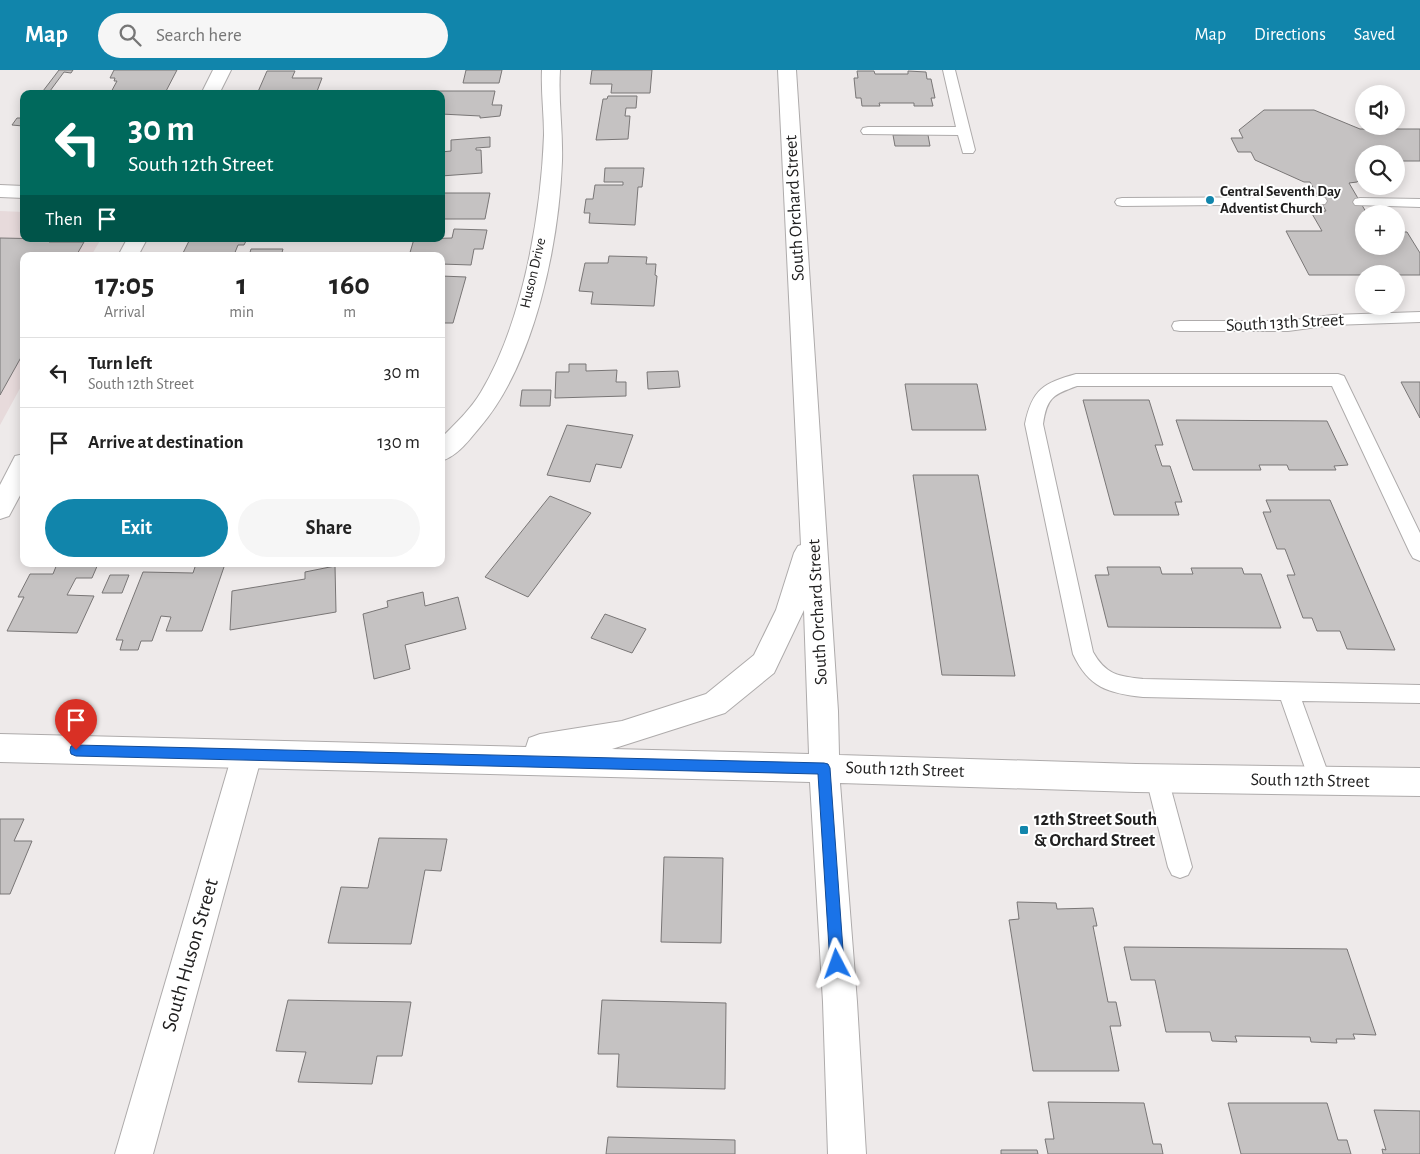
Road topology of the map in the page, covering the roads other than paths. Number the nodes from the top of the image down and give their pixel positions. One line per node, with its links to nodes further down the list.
1 (222, 70): 5 (street)
2 (551, 70): 17 (street, Huson Drive)
3 (787, 70): 20 (street, South Orchard Street)
4 (949, 70): 7 (lane)
5 (212, 90)
6 (868, 131): 7 (lane)
7 (965, 131): 8 (lane)
8 (968, 150)
9 (0, 191): 10 (street)
10 (20, 192)
11 (1320, 201): 12 (lane)
12 (1122, 202)
13 (1360, 202): 14 (lane)
14 (1420, 203)
15 (1420, 317): 16 (lane, South 13th Street)
16 (1180, 326)
17 (445, 449)
18 (20, 474): 19 (street)
19 (8, 508)
20 (813, 532): 26 (street); 27 (street, South Orchard Street)
21 (1420, 552): 22 (lane)
22 (1288, 691): 23 (lane); 29 (lane)
23 (1420, 694)
24 (0, 748): 25 (street, South 12th Street)
25 (246, 756): 26 (street, South 12th Street); 32 (street, South Huson Street)
26 (479, 759): 27 (street, South 12th Street)
27 (824, 768): 28 (street, South 12th Street); 33 (street, South Orchard Street)
28 (1157, 778): 29 (street, South 12th Street); 31 (lane)
29 (1320, 782): 30 (street, South 12th Street)
30 (1420, 782)
31 (1180, 867)
32 (134, 1154)
33 (847, 1154)

